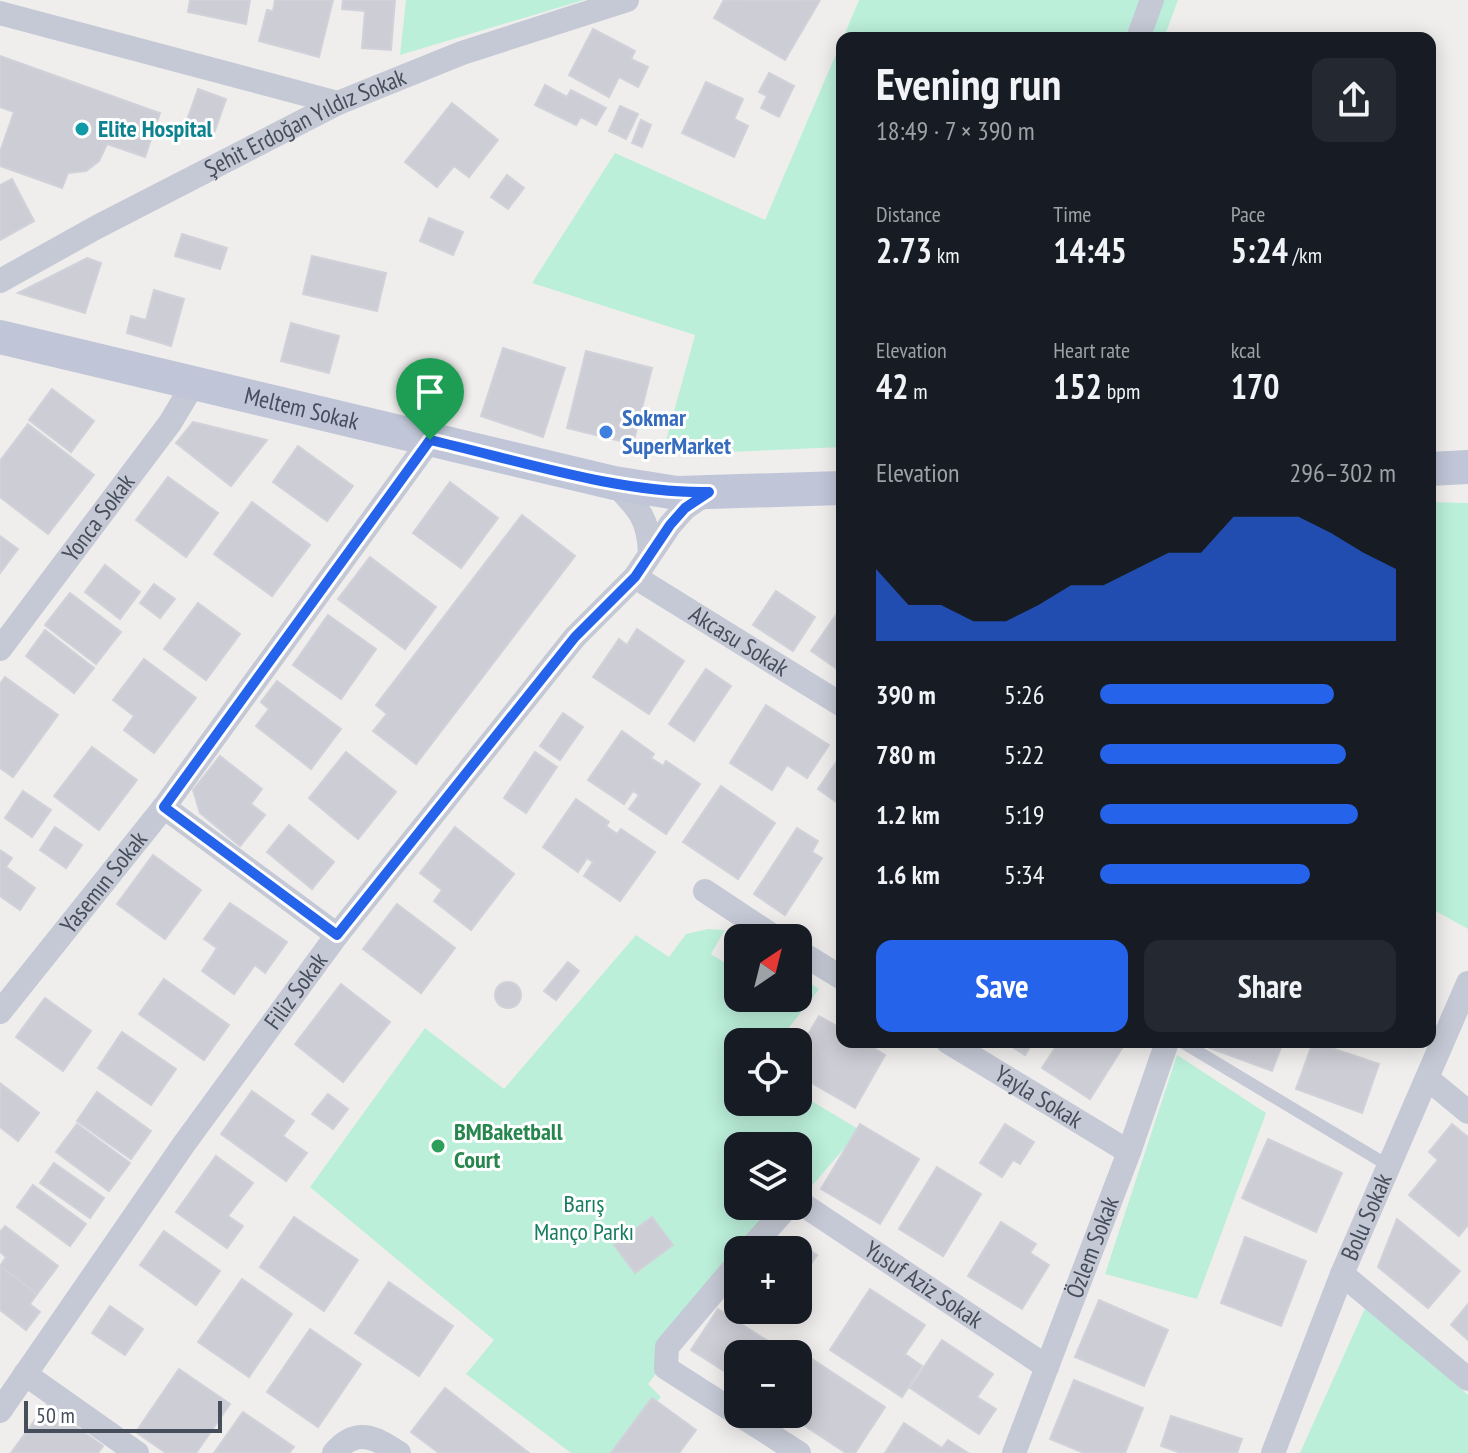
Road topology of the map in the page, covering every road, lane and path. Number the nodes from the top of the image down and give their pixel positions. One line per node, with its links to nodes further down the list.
1 (627, 0): 5 (street, Şehit Erdoğan Yıldız Sokak)
2 (1152, 0): 4 (street)
3 (0, 13): 5 (street)
4 (1140, 32)
5 (338, 103): 6 (street, Şehit Erdoğan Yıldız Sokak)
6 (0, 281)
7 (0, 337): 8 (main road, Meltem Sokak)
8 (194, 383): 9 (main road, Meltem Sokak); 17 (street, Yonca Sokak)
9 (430, 440): 12 (main road, Meltem Sokak); 19 (street, Yasemın Sokak)
10 (1468, 467): 11 (main road)
11 (1436, 469)
12 (614, 483): 14 (main road, Meltem Sokak); 15 (street)
13 (836, 488): 14 (main road, Meltem Sokak)
14 (709, 492): 15 (street, Filiz Sokak)
15 (650, 554): 16 (street, Filiz Sokak)
16 (635, 577): 18 (street, Akcasu Sokak); 22 (street, Filiz Sokak)
17 (0, 649)
18 (836, 701)
19 (164, 807): 22 (street); 26 (street, Yasemın Sokak)
20 (705, 891): 21 (street)
21 (755, 924)
22 (337, 935): 40 (street, Filiz Sokak)
23 (812, 960): 24 (street)
24 (836, 974)
25 (1468, 983): 30 (street, Bolu Sokak)
26 (0, 1012)
27 (958, 1048): 32 (street, Yayla Sokak)
28 (1165, 1048): 32 (street, Özlem Sokak)
29 (1192, 1048): 33 (lane)
30 (1428, 1079): 31 (street); 33 (street, Bolu Sokak)
31 (1468, 1112)
32 (1129, 1152): 39 (street, Özlem Sokak)
33 (1389, 1166): 37 (street, Bolu Sokak)
34 (812, 1211): 39 (street, Yusuf Aziz Sokak)
35 (776, 1220): 36 (street)
36 (761, 1236)
37 (1342, 1274): 41 (street); 50 (street, Bolu Sokak)
38 (724, 1280): 42 (street)
39 (1047, 1367): 49 (street, Özlem Sokak)
40 (25, 1374): 43 (street, Filiz Sokak); 45 (street)
41 (1468, 1379)
42 (724, 1405)
43 (0, 1411)
44 (760, 1428): 48 (street)
45 (137, 1453)
46 (334, 1453): 47 (street)
47 (399, 1453)
48 (799, 1453)
49 (1014, 1453)
50 (1273, 1453)

